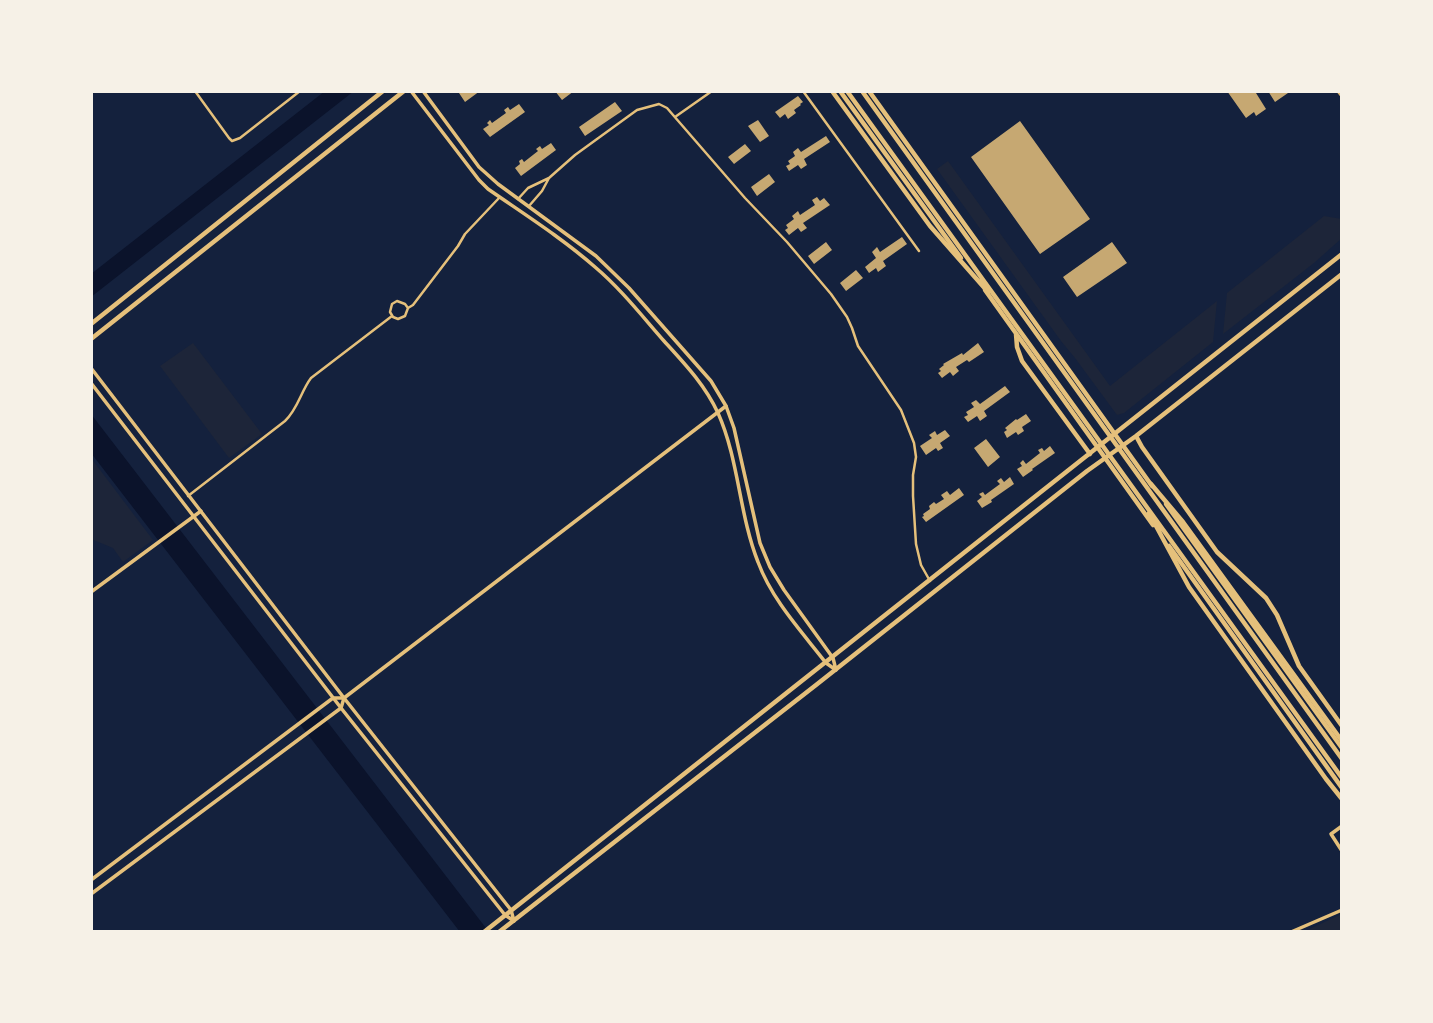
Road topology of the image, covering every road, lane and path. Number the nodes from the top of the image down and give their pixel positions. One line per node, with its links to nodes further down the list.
1 (195, 91): 17 (street)
2 (287, 91): 17 (street)
3 (300, 91): 17 (street)
4 (383, 91): 29 (main road)
5 (404, 91): 31 (main road)
6 (411, 91): 20 (main road)
7 (423, 91): 21 (main road)
8 (712, 91): 18 (street)
9 (803, 91): 23 (street)
10 (832, 91): 27 (main road)
11 (841, 91): 30 (main road)
12 (847, 91): 27 (main road)
13 (862, 91): 58 (main road)
14 (869, 91): 36 (main road)
15 (1338, 91): 16 (main road)
16 (1342, 96)
17 (292, 97)
18 (675, 117): 19 (street); 47 (street)
19 (549, 178): 21 (street); 22 (street)
20 (500, 197): 26 (street); 35 (main road)
21 (518, 199): 22 (main road)
22 (528, 206): 34 (main road)
23 (919, 251)
24 (1342, 254): 36 (main road)
25 (1342, 274): 37 (main road)
26 (408, 309): 28 (street); 28 (street)
27 (1005, 311): 43 (main road)
28 (392, 316): 44 (street)
29 (91, 324)
30 (1016, 333): 39 (main road); 40 (main road)
31 (91, 339)
32 (91, 368): 44 (main road)
33 (91, 383): 46 (main road)
34 (726, 406): 35 (main road); 49 (main road)
35 (717, 412): 50 (main road); 53 (main road)
36 (1115, 434): 38 (main road); 39 (main road)
37 (1136, 436): 38 (main road); 55 (main road)
38 (1124, 445): 41 (main road); 42 (main road)
39 (1098, 447): 40 (main road); 41 (main road)
40 (1090, 454): 47 (main road)
41 (1105, 458): 51 (main road); 60 (main road)
42 (1151, 484): 56 (main road); 57 (main road)
43 (1138, 495): 59 (main road); 61 (main road)
44 (188, 496): 45 (main road)
45 (201, 511): 46 (main road); 53 (main road)
46 (194, 516): 48 (main road); 52 (main road)
47 (930, 581): 49 (main road)
48 (91, 592)
49 (833, 658): 50 (main road); 51 (main road)
50 (826, 663): 51 (main road); 66 (main road)
51 (836, 670): 69 (main road)
52 (333, 698): 53 (main road); 54 (main road); 64 (main road)
53 (344, 698): 54 (main road); 66 (main road)
54 (341, 708): 65 (main road); 68 (main road)
55 (1342, 726)
56 (1342, 741)
57 (1342, 748)
58 (1342, 760)
59 (1342, 778)
60 (1342, 788)
61 (1342, 799)
62 (1342, 826): 63 (main road)
63 (1342, 851)
64 (91, 880)
65 (91, 894)
66 (511, 910): 68 (main road); 69 (main road)
67 (1342, 910): 72 (main road)
68 (505, 915): 69 (main road); 70 (main road)
69 (514, 920): 71 (main road)
70 (484, 932)
71 (499, 932)
72 (1291, 932)

